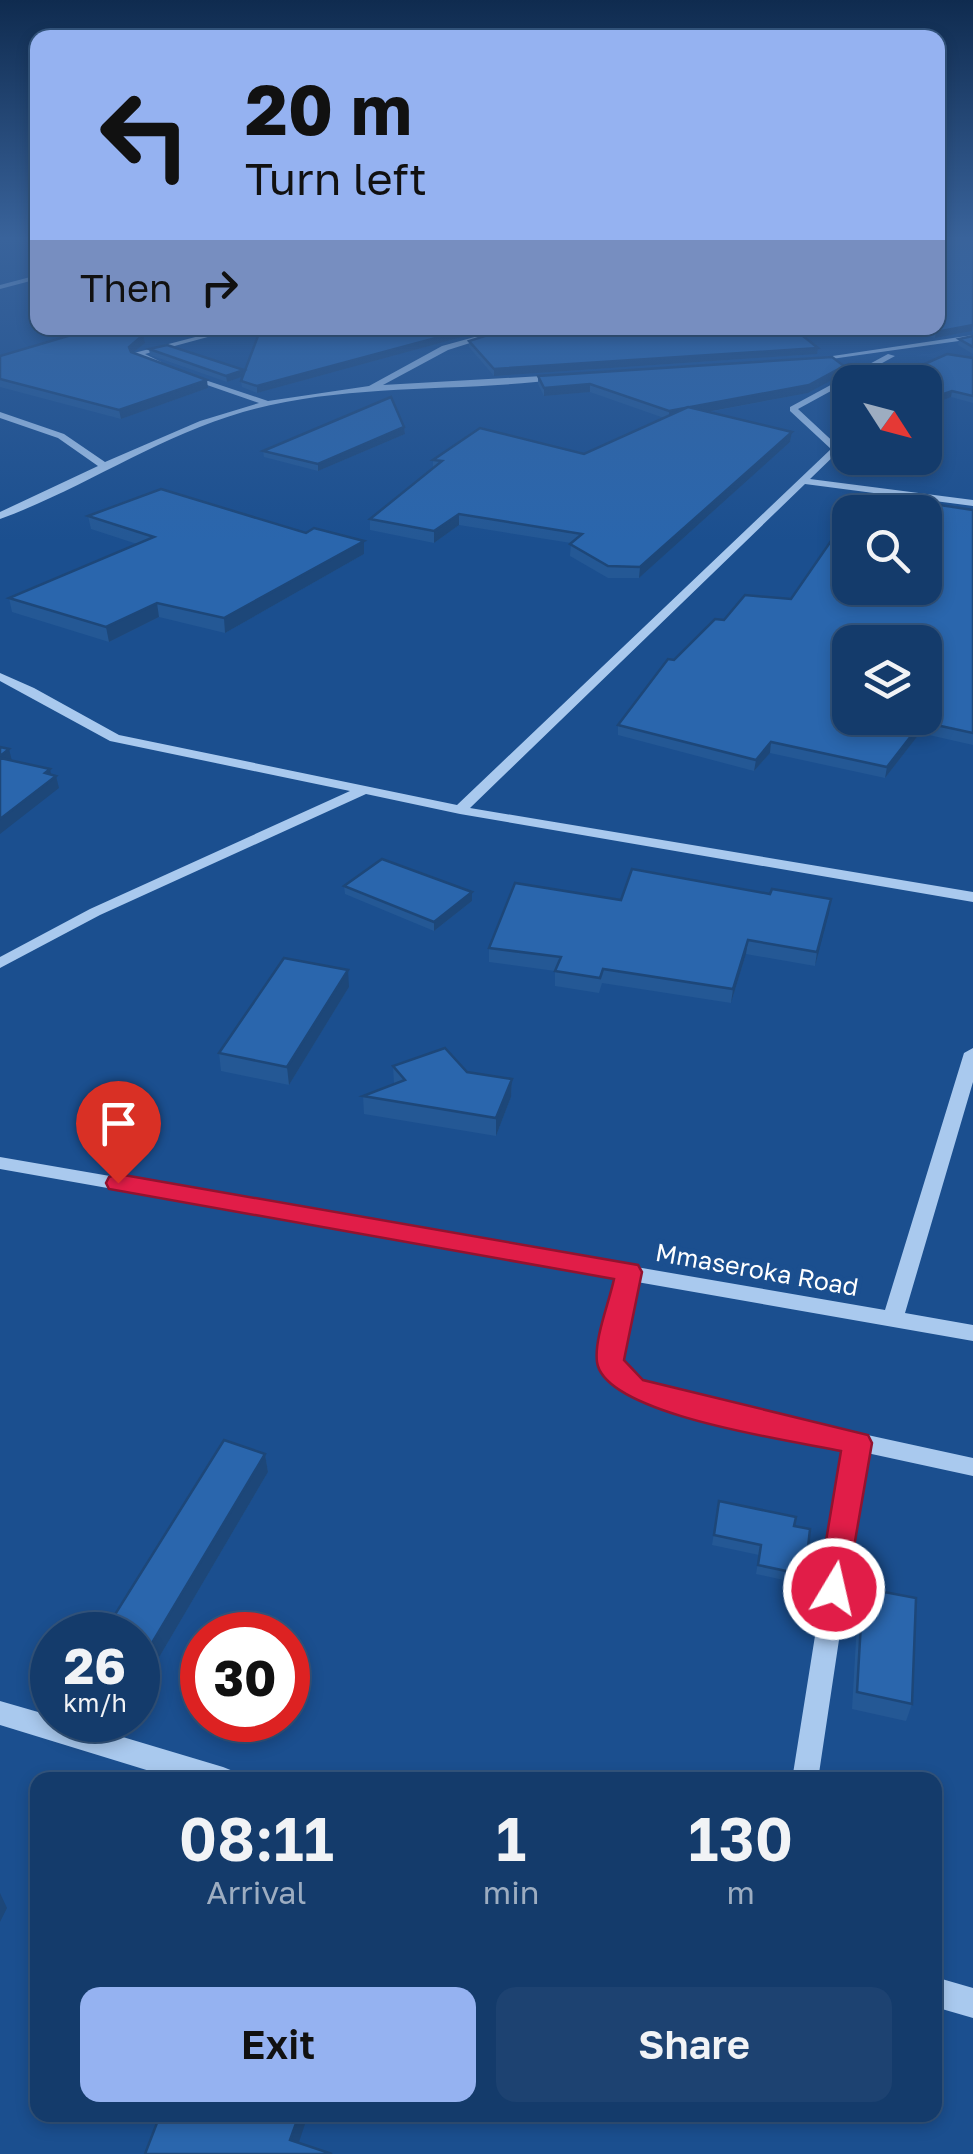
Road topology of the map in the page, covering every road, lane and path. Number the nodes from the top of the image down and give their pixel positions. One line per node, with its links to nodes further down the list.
1 (194, 340): 10 (street)
2 (477, 340): 9 (street)
3 (957, 340): 4 (street)
4 (918, 348): 5 (street); 6 (street)
5 (904, 350): 7 (street); 13 (street)
6 (936, 352)
7 (796, 361)
8 (582, 376): 9 (street)
9 (368, 390): 10 (street)
10 (267, 403): 12 (street)
11 (0, 415): 12 (street)
12 (107, 468): 15 (street)
13 (804, 480): 14 (street); 18 (street)
14 (973, 502)
15 (0, 516)
16 (0, 677): 17 (street)
17 (364, 790): 18 (street); 20 (street)
18 (460, 810): 19 (street)
19 (973, 897)
20 (0, 963)
21 (973, 1052): 24 (street)
22 (0, 1162): 23 (street, Mmaseroka Road)
23 (629, 1272): 24 (street, Mmaseroka Road); 26 (street)
24 (893, 1319): 25 (street, Mmaseroka Road)
25 (973, 1332)
26 (857, 1443): 27 (street); 30 (street)
27 (973, 1467)
28 (0, 1713): 29 (street)
29 (196, 1772)
30 (805, 1772)
31 (942, 1994): 32 (street)
32 (973, 2003)

